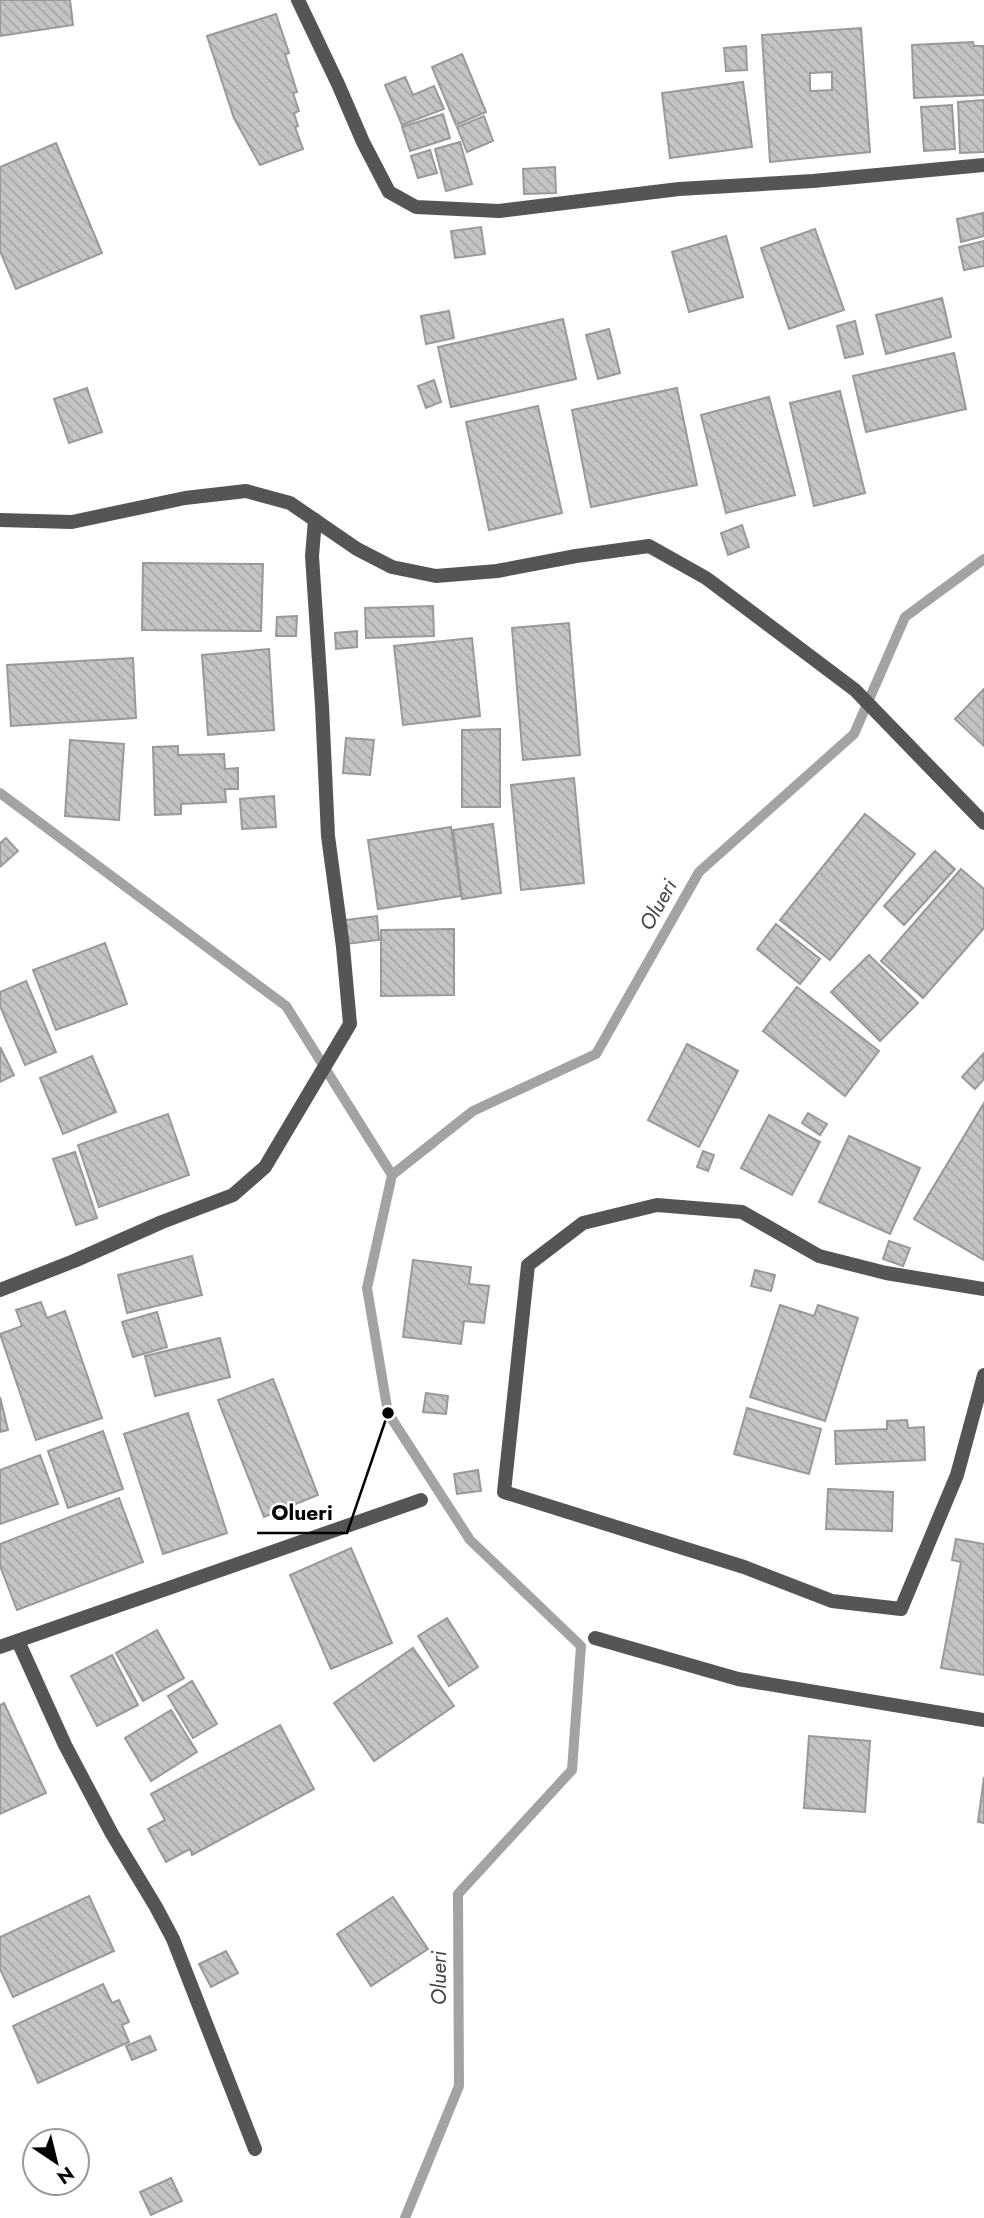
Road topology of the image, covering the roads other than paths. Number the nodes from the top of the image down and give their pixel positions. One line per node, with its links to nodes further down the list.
1 (298, 0): 2 (street)
2 (984, 165)
3 (0, 520): 4 (street)
4 (315, 520): 5 (street); 7 (street)
5 (984, 823)
6 (984, 1289): 8 (street)
7 (0, 1290)
8 (984, 1375)
9 (421, 1500): 11 (street)
10 (595, 1638): 13 (street)
11 (18, 1641): 12 (street); 14 (street)
12 (0, 1647)
13 (984, 1720)
14 (255, 2149)

